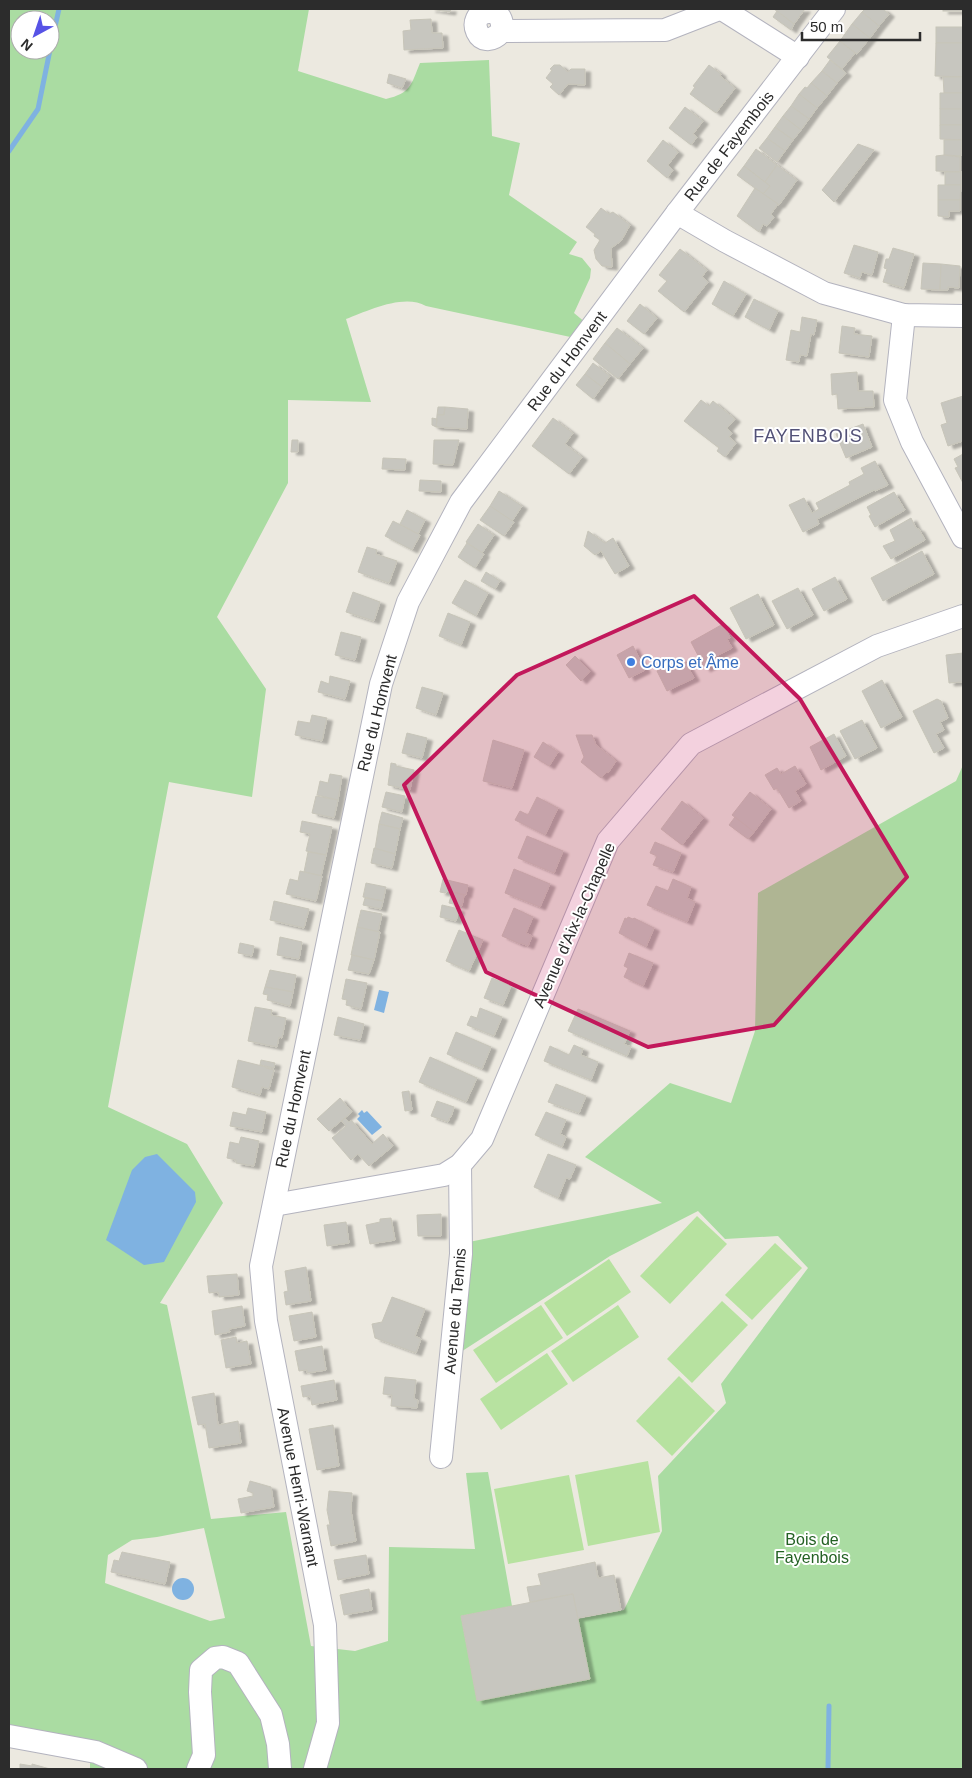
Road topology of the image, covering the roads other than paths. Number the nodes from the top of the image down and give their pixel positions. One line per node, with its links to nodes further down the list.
1 (721, 9): 3 (street); 4 (street)
2 (834, 9): 4 (street, Rue de Fayembois)
3 (502, 31)
4 (798, 57): 5 (street, Rue de Fayembois)
5 (677, 212): 6 (street, Rue de Fayembois); 7 (street)
6 (625, 283): 12 (street, Rue du Homvent)
7 (904, 315): 8 (street); 9 (street)
8 (963, 316)
9 (963, 537)
10 (963, 616): 11 (street, Avenue d'Aix-la-Chapelle)
11 (460, 1165): 12 (street, Avenue d'Aix-la-Chapelle); 13 (street, Avenue du Tennis)
12 (274, 1205): 18 (street, Avenue Henri-Warnant)
13 (441, 1457)
14 (9, 1736): 15 (street)
15 (136, 1769)
16 (198, 1769): 17 (street)
17 (280, 1769)
18 (315, 1769)

